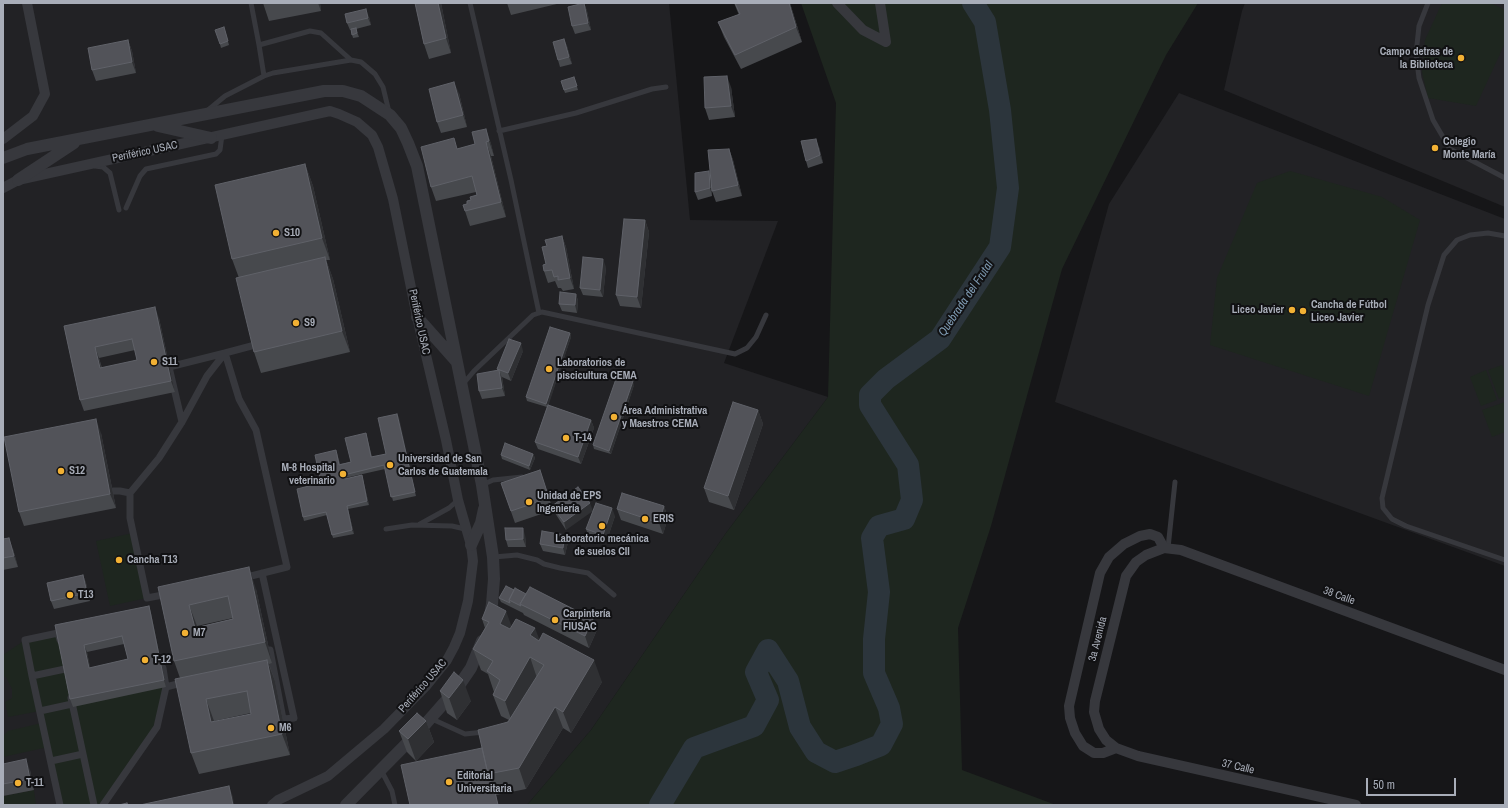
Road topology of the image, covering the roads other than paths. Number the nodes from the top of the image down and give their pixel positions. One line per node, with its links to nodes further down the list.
1 (27, 3): 16 (street)
2 (251, 3): 7 (lane)
3 (470, 3): 14 (lane)
4 (837, 3): 5 (street)
5 (880, 3)
6 (1428, 3): 20 (lane)
7 (259, 45): 8 (lane); 9 (lane)
8 (351, 60): 9 (lane); 12 (lane)
9 (264, 76): 11 (lane)
10 (666, 87): 14 (lane)
11 (204, 115): 12 (street); 13 (street)
12 (390, 115): 31 (street)
13 (153, 125): 15 (street); 17 (street)
14 (499, 131): 26 (lane)
15 (217, 136): 19 (street, Periférico USAC); 23 (lane); 28 (street, Periférico USAC)
16 (3, 139)
17 (80, 139): 18 (street); 21 (street)
18 (3, 158)
19 (89, 164): 21 (street, Periférico USAC); 24 (lane)
20 (1505, 178)
21 (18, 180): 22 (street, Periférico USAC)
22 (3, 188)
23 (126, 208)
24 (119, 210)
25 (1505, 236): 47 (lane)
26 (539, 313): 27 (lane); 32 (lane)
27 (766, 315)
28 (417, 317): 31 (street); 39 (street, Periférico USAC)
29 (255, 345): 30 (street)
30 (225, 353): 33 (street); 33 (street); 48 (street)
31 (457, 362): 32 (street)
32 (462, 386): 36 (street)
33 (182, 422): 38 (street)
34 (524, 477): 36 (lane)
35 (1175, 482): 45 (lane)
36 (482, 485): 40 (street)
37 (112, 491): 38 (street)
38 (130, 493): 50 (street)
39 (458, 500): 41 (lane); 43 (street, Periférico USAC)
40 (485, 500): 44 (street); 46 (street)
41 (418, 525): 42 (lane); 43 (lane)
42 (386, 529)
43 (465, 529): 44 (street, Periférico USAC)
44 (470, 545): 72 (street, Periférico USAC)
45 (1166, 548): 56 (street, 38 Calle); 65 (street, 3a Avenida); 65 (street)
46 (493, 557): 51 (lane); 63 (street)
47 (1505, 560)
48 (262, 573): 49 (street); 52 (street)
49 (239, 579)
50 (178, 592)
51 (614, 595)
52 (268, 642)
53 (61, 647): 57 (street)
54 (160, 658): 59 (street)
55 (65, 669): 57 (street)
56 (1505, 670)
57 (32, 676): 62 (street)
58 (190, 681): 59 (street)
59 (166, 687): 71 (street)
60 (70, 690): 61 (street)
61 (72, 704): 62 (street); 66 (street)
62 (40, 711): 67 (street)
63 (431, 718): 64 (lane); 68 (street)
64 (487, 732)
65 (1116, 748): 75 (street, 37 Calle)
66 (83, 754): 67 (street); 70 (street)
67 (51, 761): 69 (street)
68 (381, 770): 73 (street); 74 (lane)
69 (60, 805)
70 (94, 805)
71 (102, 805)
72 (272, 805)
73 (346, 805)
74 (395, 805)
75 (1356, 805)

